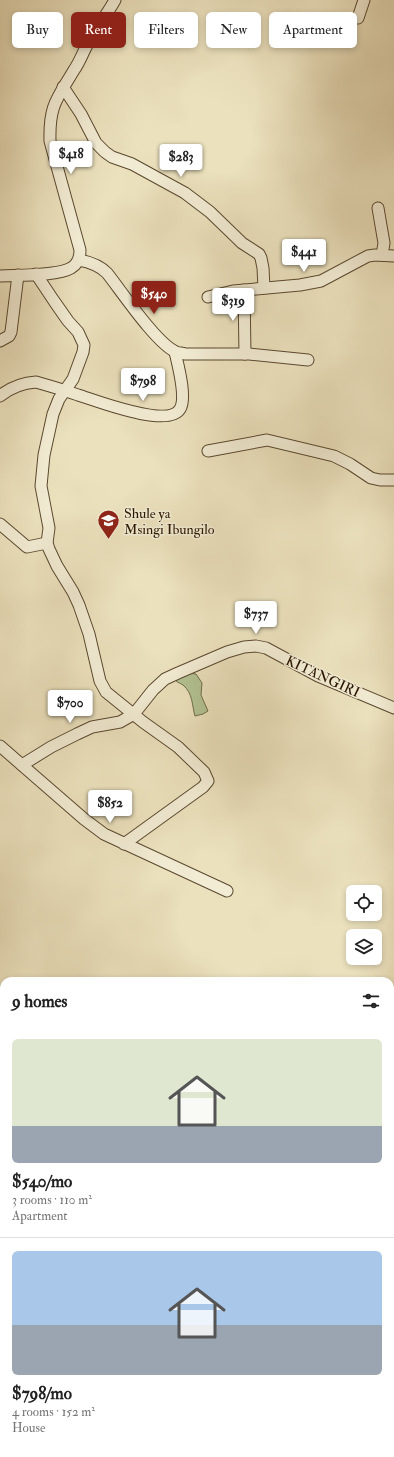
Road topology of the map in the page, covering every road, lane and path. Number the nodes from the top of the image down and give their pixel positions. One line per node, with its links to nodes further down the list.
1 (116, 0): 4 (street)
2 (364, 0): 3 (street)
3 (358, 18)
4 (63, 87): 8 (street); 12 (street)
5 (378, 208): 6 (street)
6 (382, 255): 7 (street); 12 (street)
7 (394, 256)
8 (78, 260): 9 (street); 16 (street)
9 (36, 274): 10 (street); 19 (street)
10 (18, 275): 11 (street); 15 (street)
11 (0, 276)
12 (264, 288): 13 (street)
13 (244, 290): 14 (street); 17 (street)
14 (208, 296)
15 (0, 341)
16 (175, 352): 17 (street); 19 (street)
17 (245, 354): 18 (street)
18 (308, 360)
19 (65, 391): 20 (street); 24 (street)
20 (0, 396)
21 (208, 451): 22 (street)
22 (394, 480)
23 (0, 524): 24 (street)
24 (47, 543): 26 (street)
25 (394, 708): 26 (street, KITANGIRI)
26 (134, 714): 28 (street, KITANGIRI); 29 (street)
27 (0, 746): 28 (street)
28 (22, 765): 29 (street)
29 (124, 844): 30 (street)
30 (227, 891)

